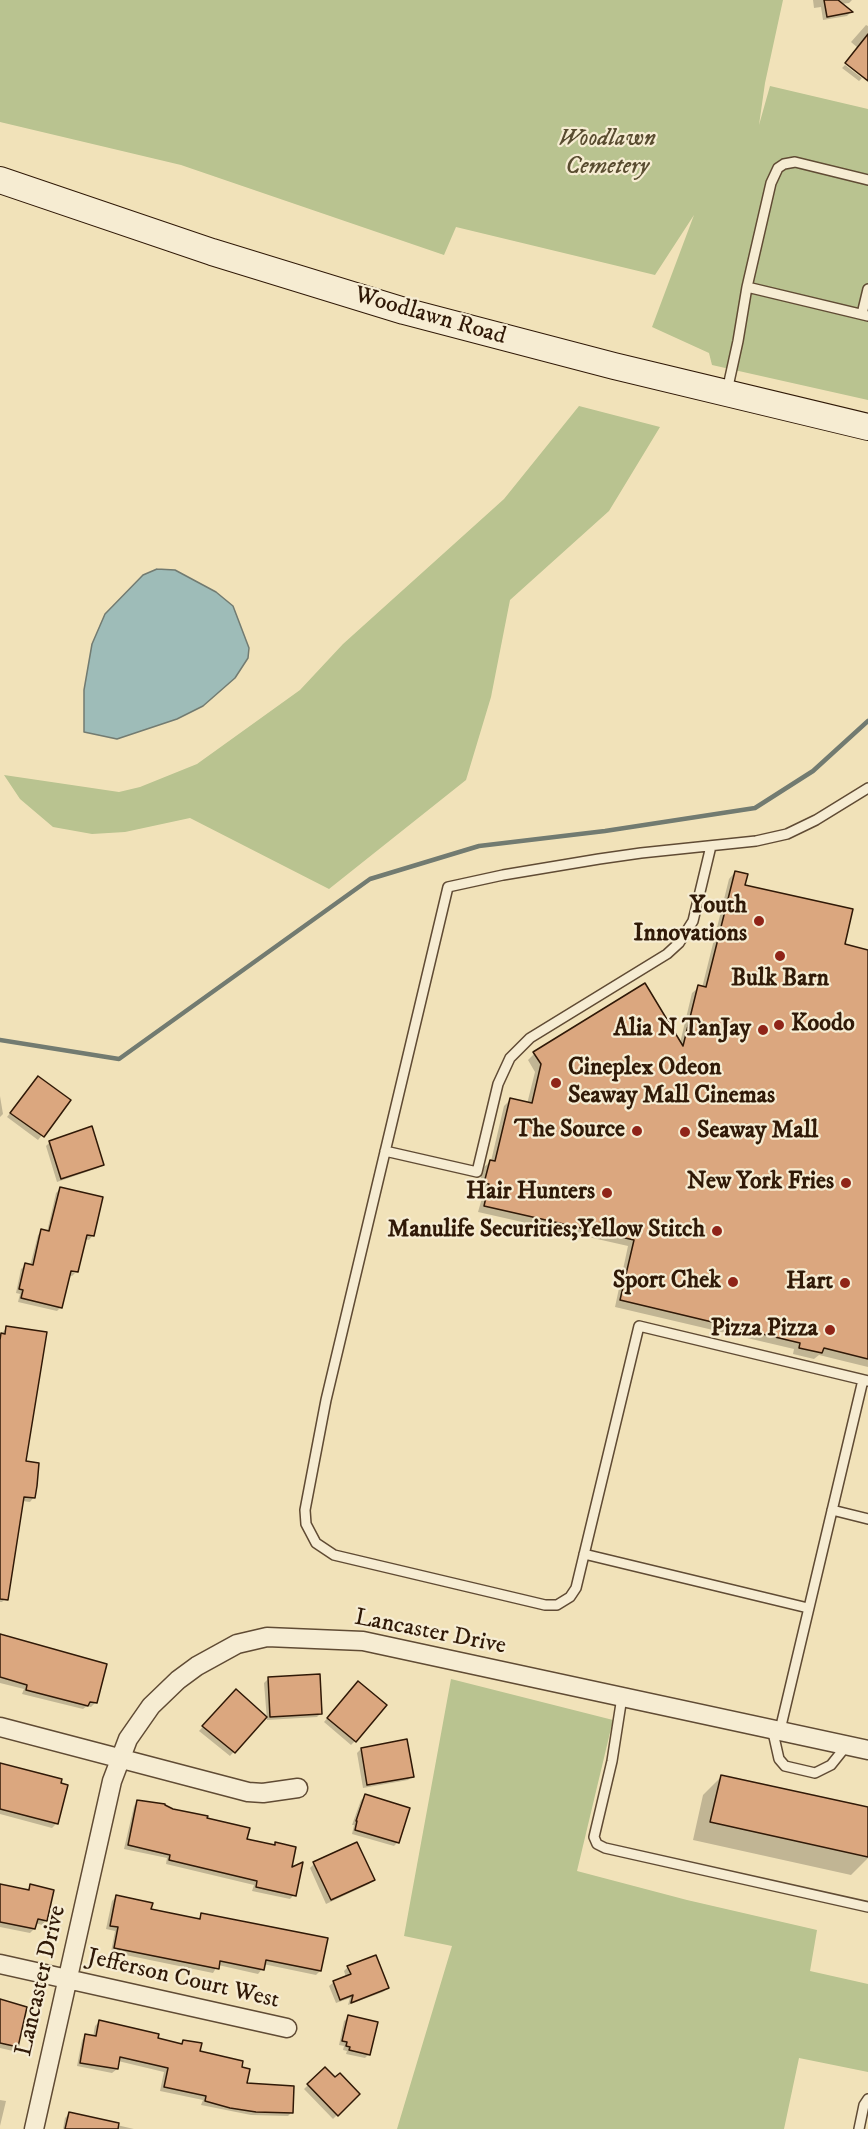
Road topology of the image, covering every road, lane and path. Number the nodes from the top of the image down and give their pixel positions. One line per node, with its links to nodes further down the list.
1 (0, 180): 6 (main road, Woodlawn Road)
2 (868, 180): 3 (lane)
3 (747, 287): 5 (lane); 6 (lane)
4 (868, 289): 5 (lane)
5 (865, 315)
6 (726, 393): 7 (main road, Woodlawn Road)
7 (868, 427)
8 (868, 788): 9 (lane)
9 (711, 846): 10 (lane); 10 (lane)
10 (385, 1151): 14 (lane)
11 (866, 1380): 12 (lane); 14 (lane)
12 (832, 1510): 13 (lane); 15 (lane)
13 (868, 1519)
14 (584, 1554): 15 (lane)
15 (808, 1608): 18 (lane)
16 (622, 1697): 18 (street, Lancaster Drive); 21 (street, Lancaster Drive); 23 (lane)
17 (0, 1727): 21 (street)
18 (776, 1729): 19 (street, Lancaster Drive); 19 (lane)
19 (848, 1745): 20 (street, Lancaster Drive)
20 (868, 1750)
21 (120, 1758): 22 (street); 25 (street, Lancaster Drive)
22 (298, 1788)
23 (868, 1907)
24 (0, 1964): 25 (street, Jefferson Court West)
25 (68, 1979): 26 (street, Jefferson Court West); 28 (street, Lancaster Drive)
26 (287, 2028)
27 (868, 2099): 29 (lane)
28 (34, 2129)
29 (859, 2129)

